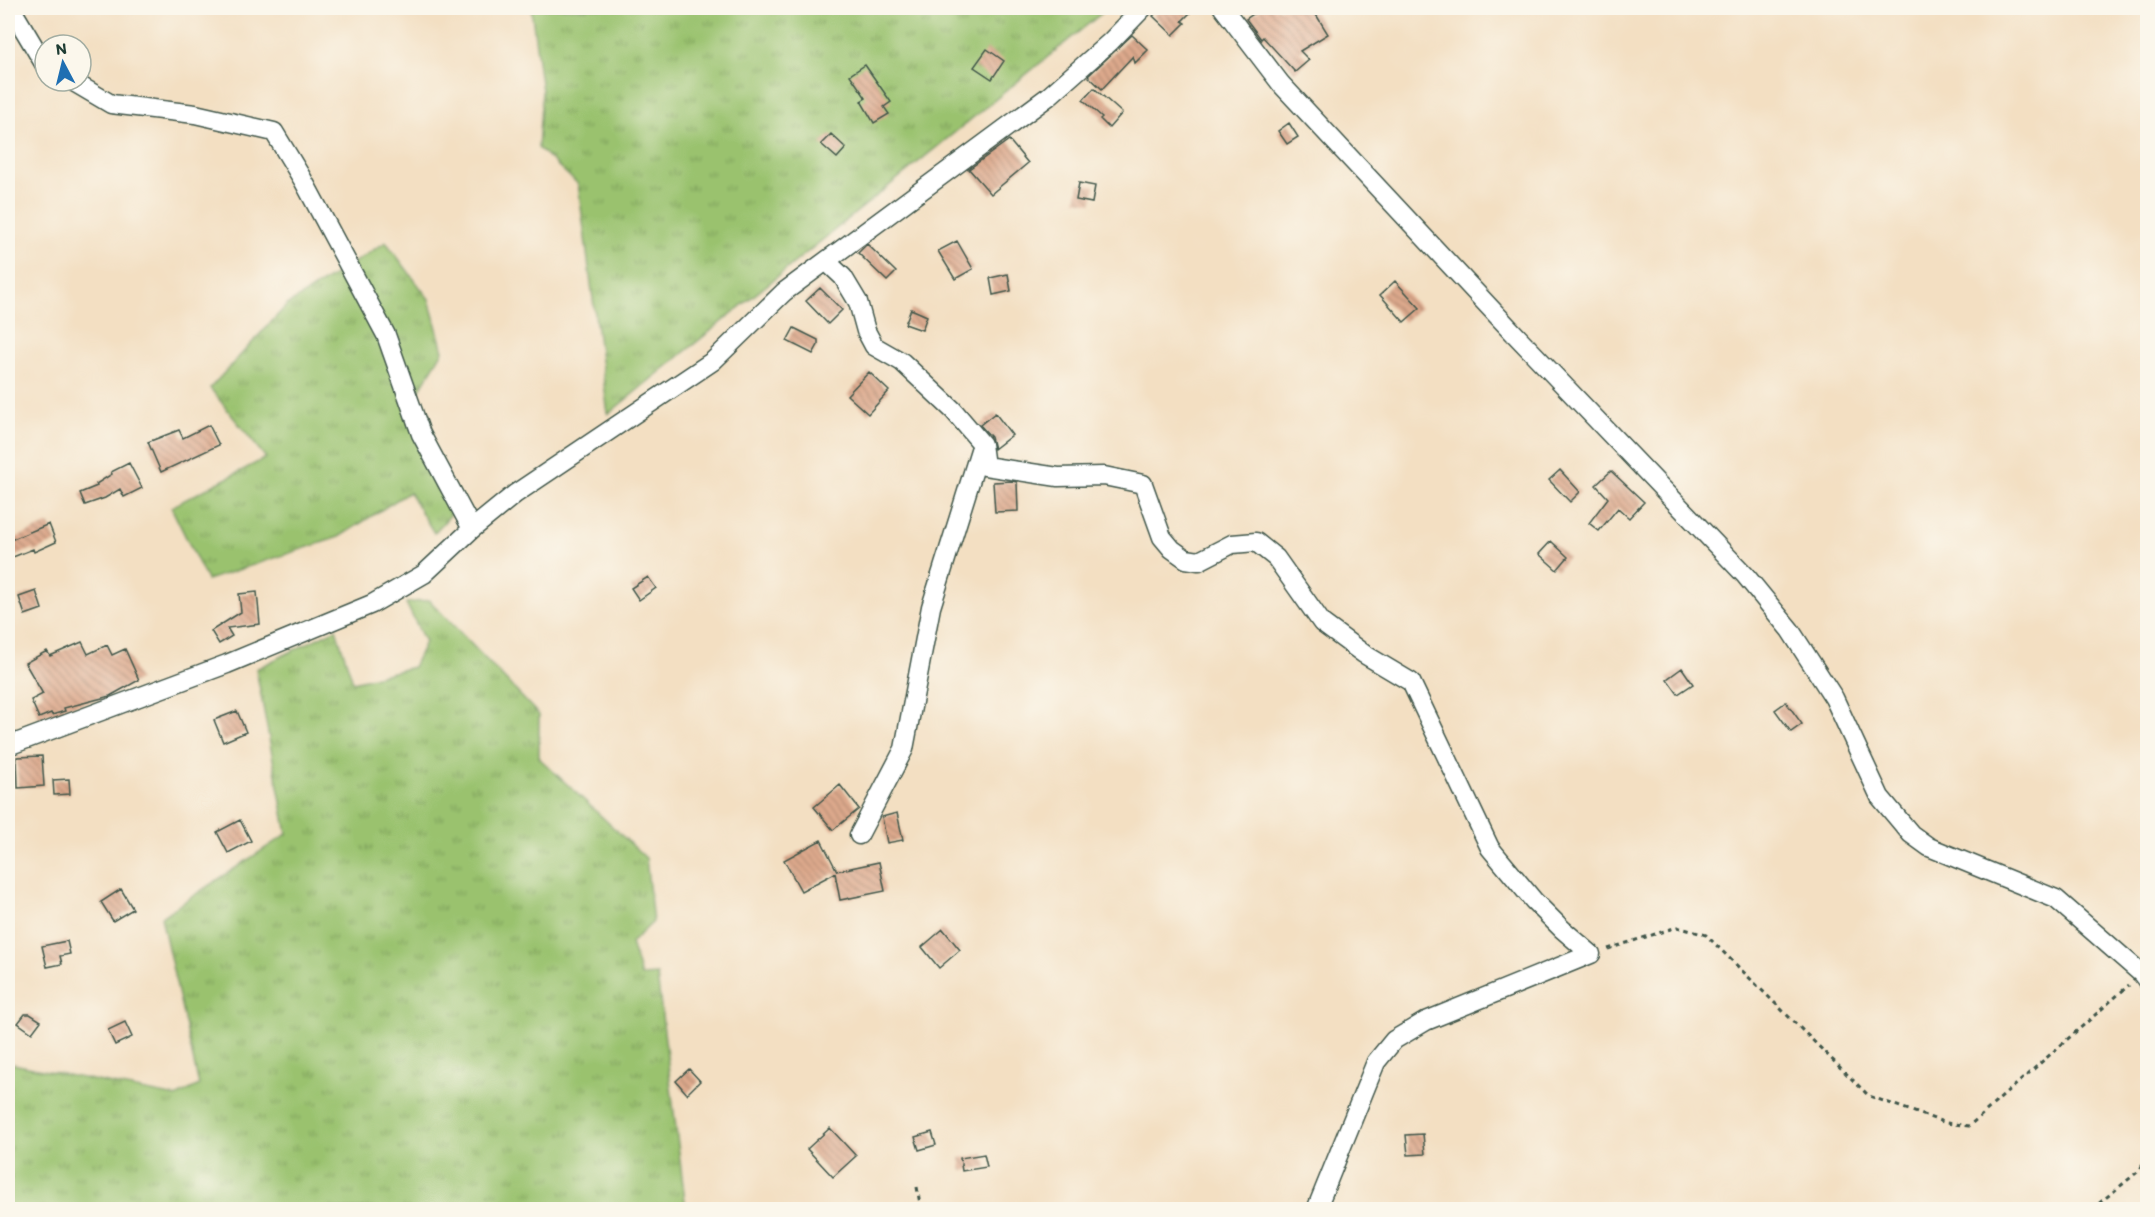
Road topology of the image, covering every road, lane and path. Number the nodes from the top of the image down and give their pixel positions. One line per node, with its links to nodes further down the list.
1 (11, 8): 4 (street)
2 (1143, 8): 6 (street)
3 (1223, 8): 14 (street)
4 (33, 45)
5 (92, 93): 8 (street)
6 (827, 262): 7 (street); 8 (street)
7 (982, 444): 10 (street); 11 (street)
8 (472, 529): 9 (street)
9 (8, 746)
10 (859, 835)
11 (1562, 929): 12 (street); 13 (street)
12 (1592, 954): 13 (street); 14 (path)
13 (1559, 966): 18 (street)
14 (2145, 978)
15 (2148, 1154): 19 (path)
16 (917, 1187): 17 (path)
17 (921, 1209)
18 (1316, 1209)
19 (2093, 1209)

